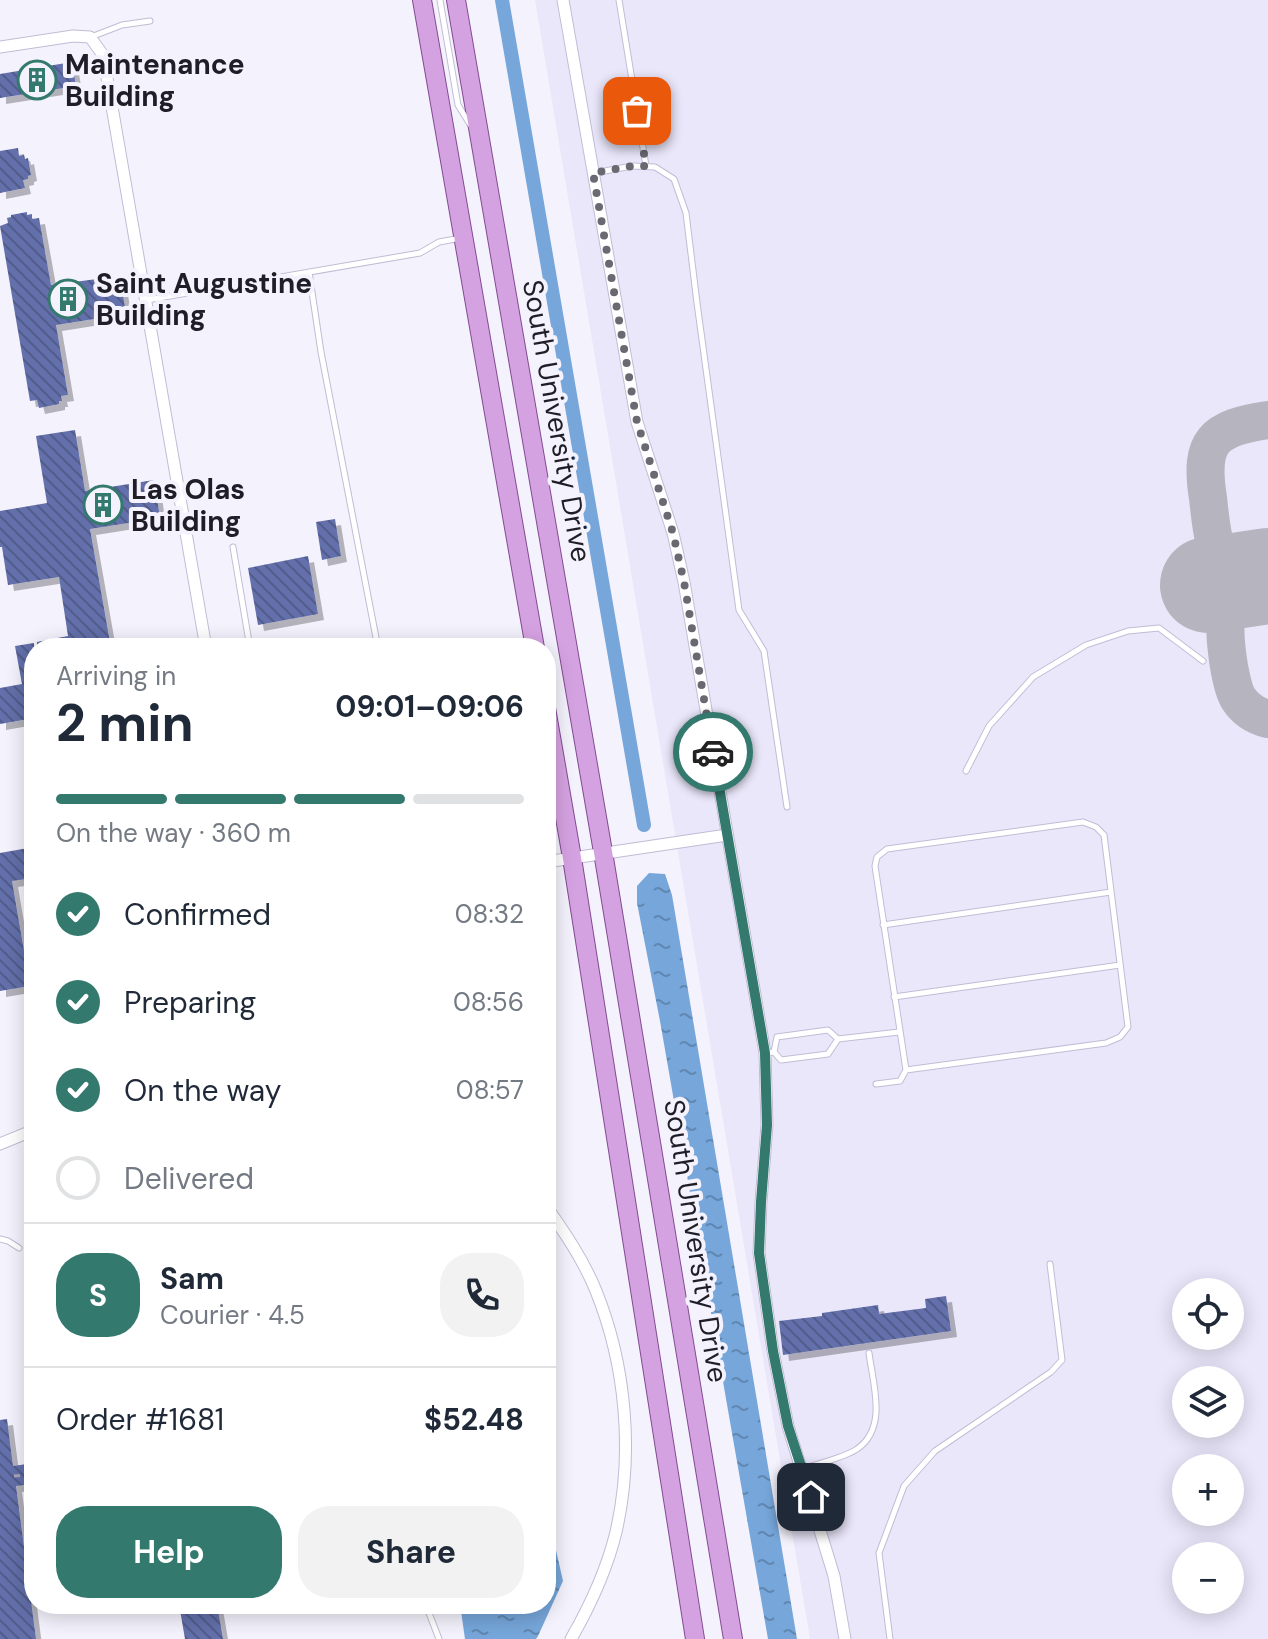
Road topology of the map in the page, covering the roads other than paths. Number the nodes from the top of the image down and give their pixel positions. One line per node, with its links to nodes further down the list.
1 (422, 0): 12 (main road)
2 (440, 0): 9 (lane)
3 (456, 0): 9 (main road, South University Drive)
4 (563, 0): 11 (street)
5 (619, 0): 10 (lane)
6 (150, 21): 7 (lane)
7 (90, 37): 8 (street); 14 (street)
8 (0, 47)
9 (480, 140): 25 (main road, South University Drive)
10 (646, 166): 11 (lane); 23 (lane)
11 (593, 173): 24 (street)
12 (464, 238): 13 (lane); 19 (main road)
13 (309, 272): 14 (lane); 18 (lane)
14 (146, 300): 16 (street)
15 (233, 547): 17 (lane)
16 (204, 638)
17 (248, 638)
18 (376, 638)
19 (533, 638)
20 (1203, 661): 22 (lane)
21 (556, 766): 26 (main road)
22 (966, 771)
23 (787, 807)
24 (727, 835): 25 (street); 34 (street)
25 (603, 852): 26 (street); 49 (main road, South University Drive)
26 (572, 858): 27 (street); 48 (main road)
27 (556, 860)
28 (1111, 892): 29 (lane); 29 (lane); 30 (lane)
29 (883, 925): 31 (lane)
30 (1120, 965): 31 (lane); 35 (lane)
31 (894, 997): 32 (lane)
32 (899, 1032): 33 (lane); 35 (lane)
33 (838, 1039): 34 (lane); 34 (lane)
34 (769, 1053): 44 (street)
35 (906, 1070): 36 (lane)
36 (876, 1084)
37 (24, 1134): 38 (street)
38 (0, 1144)
39 (556, 1221): 47 (street)
40 (0, 1239): 41 (lane)
41 (19, 1248)
42 (1050, 1264): 51 (lane)
43 (869, 1353): 44 (lane)
44 (801, 1469): 50 (street)
45 (429, 1614): 46 (lane)
46 (439, 1639)
47 (571, 1639)
48 (695, 1639)
49 (733, 1639)
50 (845, 1639)
51 (890, 1639)

